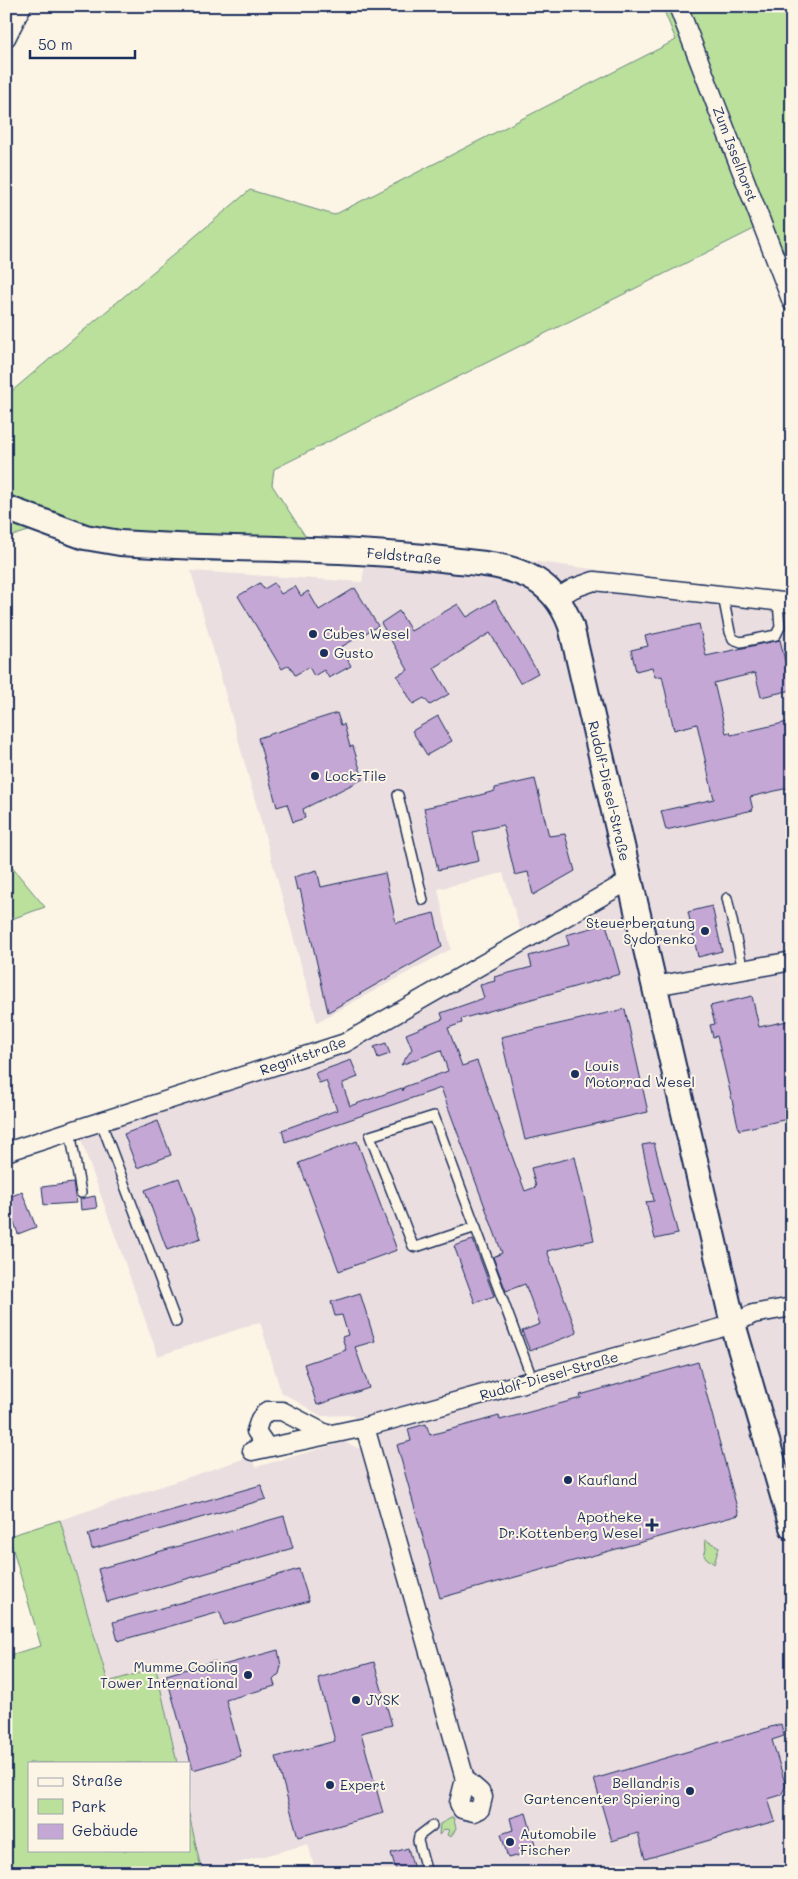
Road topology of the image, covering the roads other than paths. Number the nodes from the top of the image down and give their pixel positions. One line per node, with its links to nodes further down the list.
1 (22, 6): 3 (street)
2 (678, 6): 4 (street, Zum Isselhorst)
3 (6, 38)
4 (792, 302)
5 (6, 508): 7 (street, Feldstraße)
6 (723, 596): 7 (street); 8 (street); 8 (lane)
7 (557, 598): 10 (street, Rudolf-Diesel-Straße)
8 (785, 603)
9 (398, 795): 12 (lane)
10 (630, 880): 15 (street, Rudolf-Diesel-Straße); 16 (street, Regnitstraße)
11 (727, 898): 14 (lane)
12 (423, 900)
13 (792, 961): 14 (street)
14 (743, 970): 15 (street)
15 (655, 986): 23 (street, Rudolf-Diesel-Straße)
16 (101, 1122): 17 (street, Regnitstraße); 22 (lane)
17 (70, 1131): 18 (street, Regnitstraße); 19 (lane)
18 (6, 1152)
19 (81, 1193)
20 (476, 1227): 20 (lane); 24 (lane)
21 (792, 1307): 23 (street, Rudolf-Diesel-Straße)
22 (176, 1322)
23 (733, 1324): 24 (street, Rudolf-Diesel-Straße); 27 (street, Rudolf-Diesel-Straße)
24 (533, 1381): 25 (street, Rudolf-Diesel-Straße)
25 (365, 1427): 26 (street, Rudolf-Diesel-Straße); 28 (street)
26 (326, 1434): 26 (street, Rudolf-Diesel-Straße)
27 (792, 1527)
28 (465, 1779)
29 (432, 1826): 30 (lane)
30 (427, 1873)

